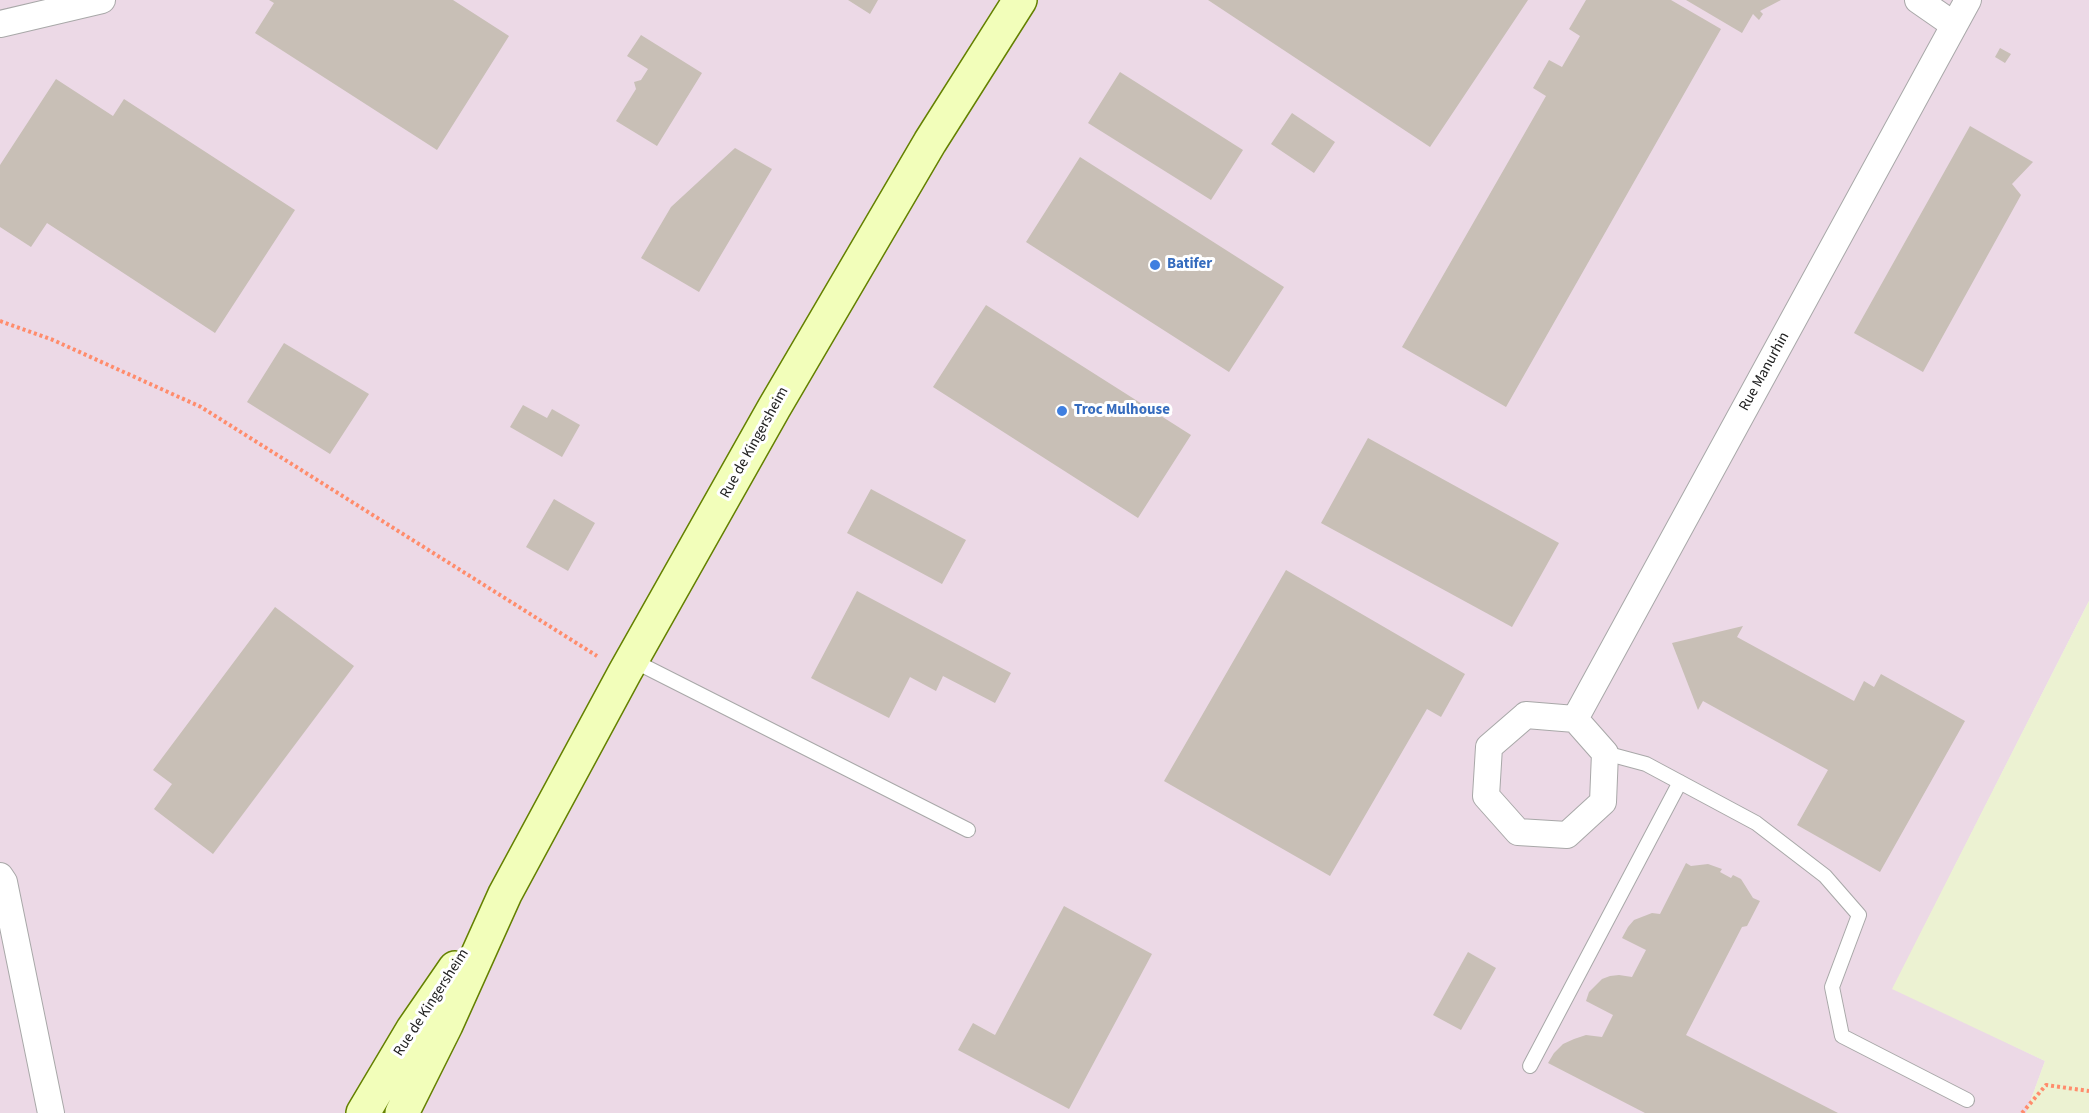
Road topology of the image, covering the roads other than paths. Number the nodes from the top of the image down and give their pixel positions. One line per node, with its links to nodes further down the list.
1 (102, 0): 5 (street)
2 (1020, 0): 7 (main road, Rue de Kingersheim)
3 (1918, 0): 6 (street)
4 (1968, 0): 6 (street, Rue Manurhin)
5 (0, 24)
6 (1954, 25): 8 (street, Rue Manurhin)
7 (628, 666): 11 (lane); 13 (main road, Rue de Kingersheim)
8 (1575, 719): 9 (street); 9 (street)
9 (1605, 753): 10 (lane)
10 (1680, 782): 14 (lane); 15 (lane)
11 (968, 830)
12 (0, 876): 16 (street)
13 (505, 894): 17 (main road, Rue de Kingersheim); 18 (main road, Rue de Kingersheim)
14 (1530, 1066)
15 (1967, 1100)
16 (51, 1113)
17 (363, 1113)
18 (402, 1113)

